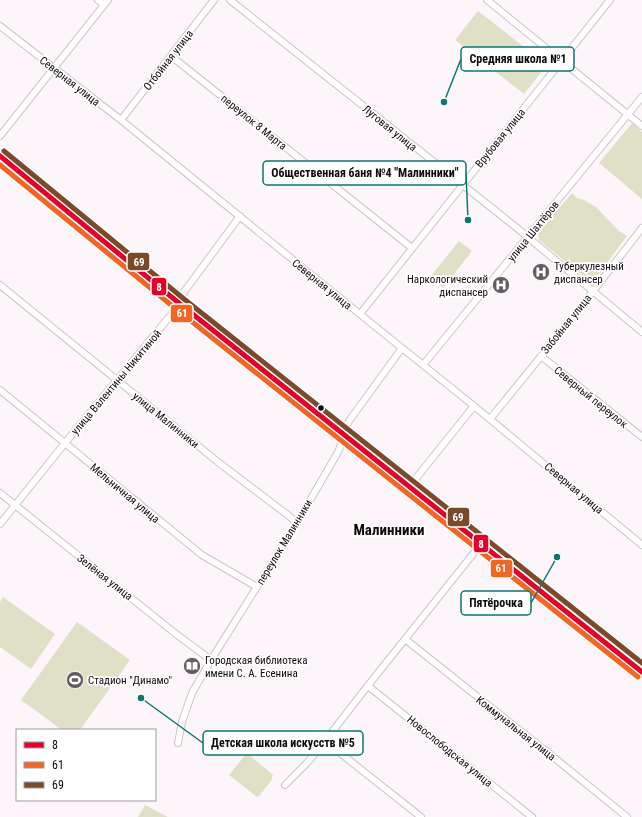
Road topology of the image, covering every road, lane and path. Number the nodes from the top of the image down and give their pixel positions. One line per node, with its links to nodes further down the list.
1 (98, 0): 6 (street)
2 (214, 0): 8 (street, Отбойная улица)
3 (230, 0): 17 (street, Луговая улица)
4 (488, 0): 9 (street)
5 (610, 0): 9 (street, Врубовая улица)
6 (106, 3): 10 (street)
7 (0, 26): 10 (street, Северная улица)
8 (171, 56): 13 (street, Отбойная улица); 21 (street, переулок 8 Марта)
9 (562, 61): 12 (street); 17 (street, Врубовая улица)
10 (54, 68): 13 (street, Северная улица); 15 (street)
11 (642, 97): 12 (street, улица Шахтёров)
12 (628, 114): 14 (street); 20 (street, улица Шахтёров)
13 (121, 120): 18 (street, Северная улица)
14 (642, 126)
15 (0, 136)
16 (0, 156): 24 (main road)
17 (463, 185): 20 (street, Луговая улица); 21 (street, Врубовая улица)
18 (240, 216): 24 (street, улица Валентины Никитиной); 25 (street, Северная улица)
19 (642, 229): 23 (street, Забойная улица)
20 (528, 237): 23 (street, Луговая улица); 29 (street, улица Шахтёров)
21 (412, 248): 25 (street, Врубовая улица)
22 (0, 285): 30 (street, улица Малинники)
23 (592, 292): 26 (street, Луговая улица); 28 (street, Забойная улица)
24 (180, 304): 30 (street, улица Валентины Никитиной); 34 (main road)
25 (360, 314): 27 (street, Северная улица)
26 (642, 332)
27 (402, 348): 29 (street, Северная улица); 34 (street, переулок Малинники)
28 (541, 356): 33 (street, Забойная улица); 35 (street, Северный переулок)
29 (423, 365): 32 (street, Северная улица)
30 (117, 380): 36 (street, улица Валентины Никитиной); 40 (street, улица Малинники)
31 (0, 390): 36 (street, Мельничная улица)
32 (474, 406): 33 (street, Северная улица); 37 (street)
33 (490, 418): 43 (street, Северная улица)
34 (345, 435): 37 (main road); 40 (street, переулок Малинники)
35 (642, 437)
36 (65, 443): 39 (street, улица Валентины Никитиной); 44 (street, Мельничная улица)
37 (409, 487): 42 (main road)
38 (0, 493): 39 (street, Зелёная улица)
39 (15, 506): 41 (street, улица Валентины Никитиной); 46 (street, Зелёная улица)
40 (297, 523): 44 (street, переулок Малинники)
41 (0, 524)
42 (481, 544): 45 (street); 47 (main road)
43 (642, 545)
44 (257, 587): 46 (street, переулок Малинники)
45 (405, 639): 48 (street); 54 (street, Коммунальная улица)
46 (211, 660): 50 (street, переулок Малинники)
47 (642, 672)
48 (368, 686): 49 (street); 53 (street, Новослободская улица)
49 (325, 741): 51 (street); 52 (street)
50 (178, 743)
51 (285, 785)
52 (421, 817)
53 (532, 817)
54 (627, 817)

